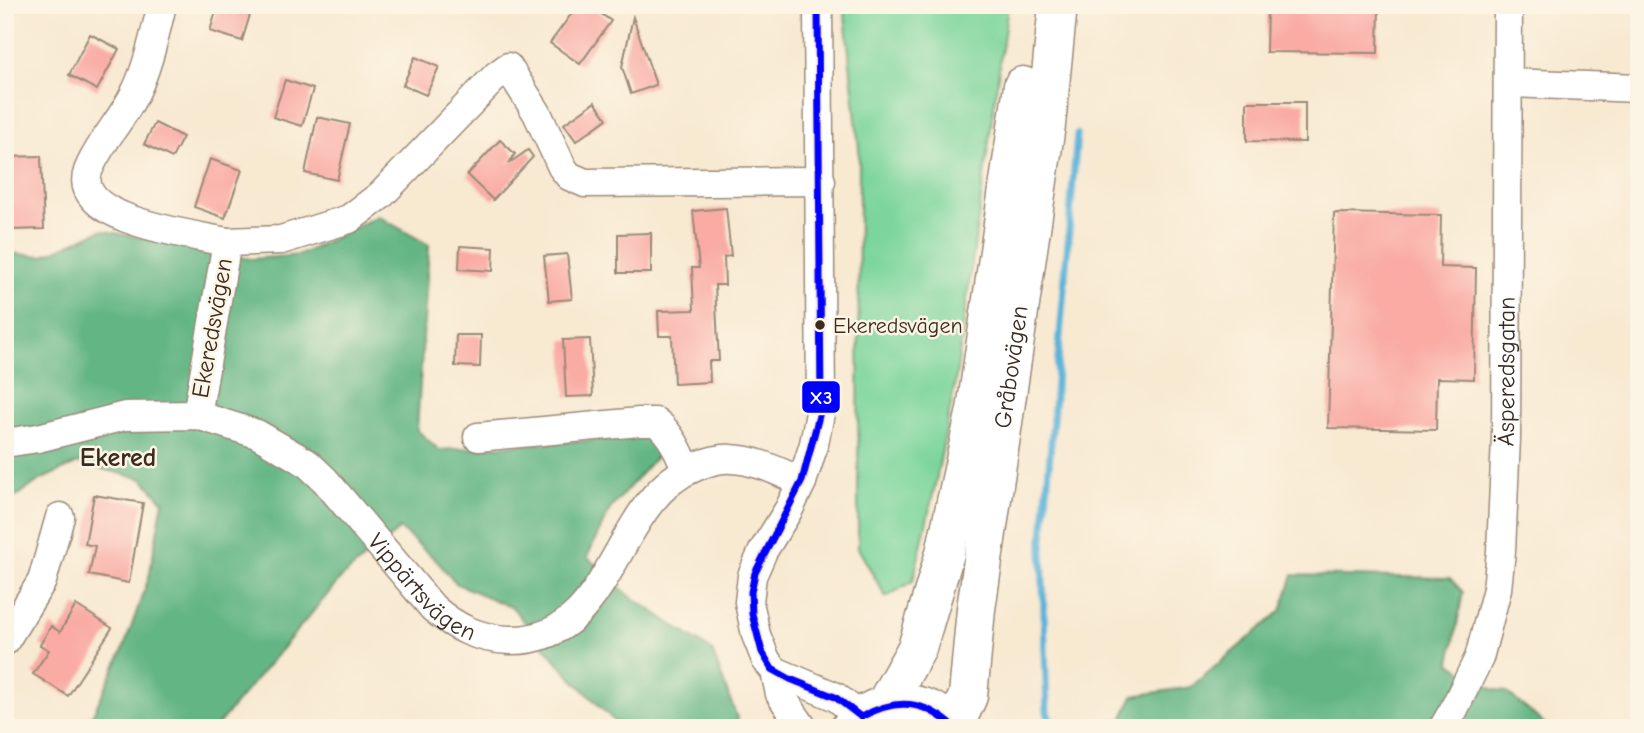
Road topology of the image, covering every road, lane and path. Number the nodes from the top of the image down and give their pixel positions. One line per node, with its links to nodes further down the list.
1 (162, 5): 9 (street, Ekeredsvägen)
2 (818, 5): 8 (street)
3 (1032, 5): 18 (main road, Gråbovägen)
4 (1058, 5): 19 (main road, Gråbovägen)
5 (1508, 5): 6 (street, Äsperedsgatan)
6 (1510, 83): 7 (street); 21 (street, Äsperedsgatan)
7 (1639, 88)
8 (821, 181): 9 (street, Ekeredsvägen); 14 (street)
9 (227, 242): 10 (street, Ekeredsvägen)
10 (197, 415): 12 (street, Vippärtsvägen); 13 (street, Vippärtsvägen)
11 (478, 436): 13 (street)
12 (5, 443)
13 (687, 470): 14 (street, Vippärtsvägen)
14 (802, 482): 17 (street)
15 (60, 517): 16 (street)
16 (6, 638)
17 (775, 671): 18 (street); 20 (street)
18 (865, 716): 19 (main road)
19 (954, 727)
20 (803, 728)
21 (1443, 728)

